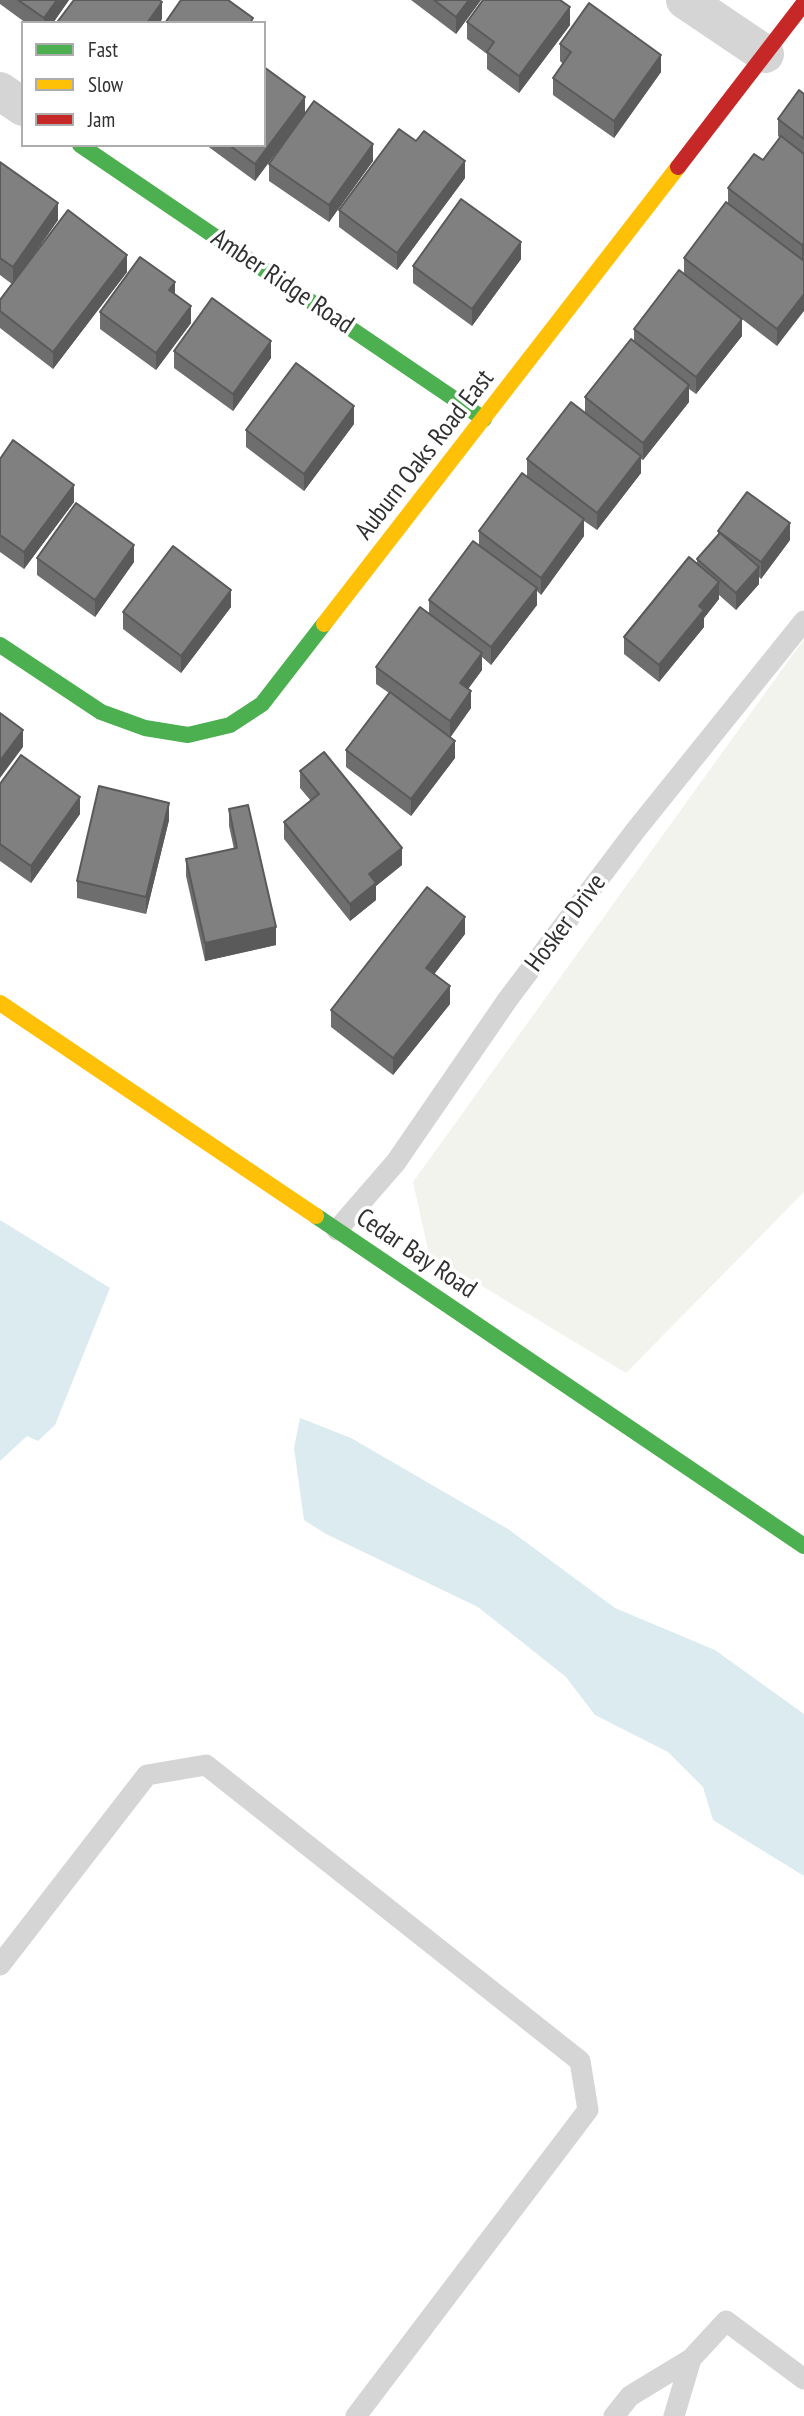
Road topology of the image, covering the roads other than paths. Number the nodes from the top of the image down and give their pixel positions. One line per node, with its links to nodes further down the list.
1 (685, 0): 3 (street)
2 (804, 3): 3 (street, Auburn Oaks Road East)
3 (765, 54): 7 (street, Auburn Oaks Road East)
4 (0, 91): 5 (street)
5 (21, 106)
6 (83, 147): 7 (street, Amber Ridge Road)
7 (484, 419): 9 (street, Auburn Oaks Road East)
8 (804, 621): 11 (lane, Hosker Drive)
9 (0, 645)
10 (0, 1003): 11 (street, Cedar Bay Road)
11 (337, 1230): 12 (street, Cedar Bay Road)
12 (804, 1546)
13 (0, 1965): 16 (lane)
14 (691, 2359): 15 (lane); 17 (lane); 18 (lane)
15 (804, 2379)
16 (356, 2416)
17 (614, 2416)
18 (674, 2416)

